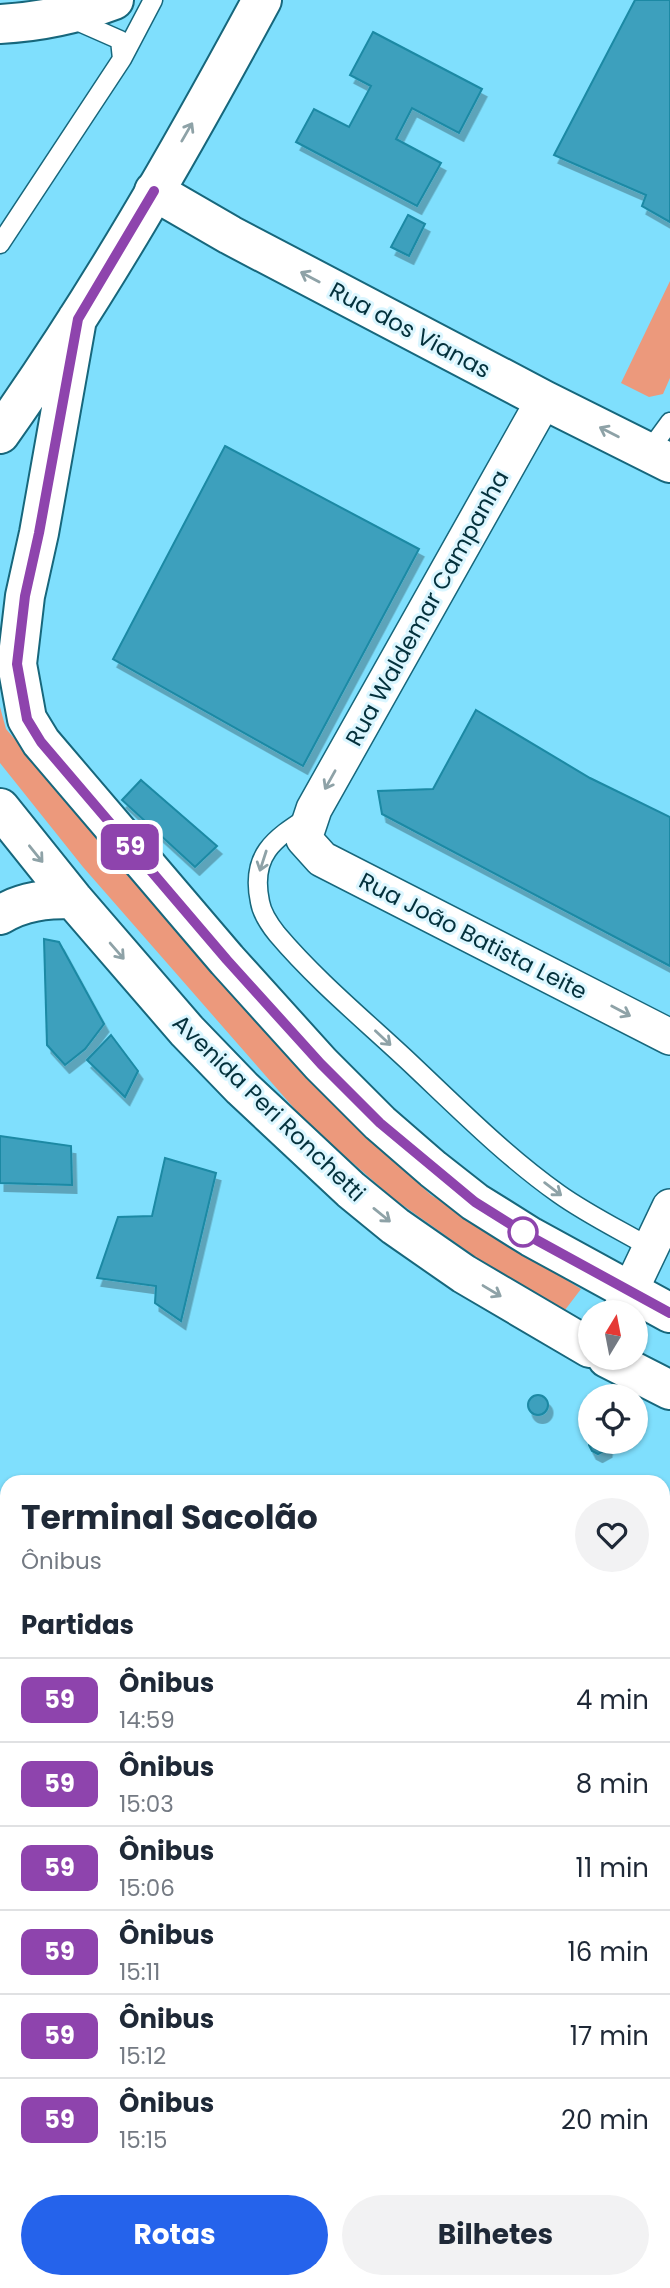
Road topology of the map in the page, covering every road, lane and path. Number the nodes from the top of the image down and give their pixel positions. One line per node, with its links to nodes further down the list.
1 (114, 0): 4 (main road)
2 (153, 0): 6 (lane)
3 (262, 0): 7 (main road, one-way to 3)
4 (64, 15): 5 (main road); 6 (lane)
5 (0, 24)
6 (122, 59): 8 (lane)
7 (154, 191): 9 (main road); 10 (main road, Rua dos Vianas, one-way to 7)
8 (0, 244)
9 (78, 319): 12 (main road); 21 (main road)
10 (544, 400): 13 (main road, Rua dos Vianas, one-way to 10); 15 (street, Rua Waldemar Campanha, one-way to 15)
11 (670, 422): 13 (lane)
12 (0, 433)
13 (659, 458)
14 (0, 808): 16 (main road, Avenida Peri Ronchetti, one-way to 16)
15 (311, 815): 18 (street, Rua João Batista Leite, one-way to 18); 20 (lane, one-way to 20)
16 (73, 900): 17 (main road); 25 (main road, Avenida Peri Ronchetti, one-way to 25)
17 (0, 915)
18 (670, 1037)
19 (670, 1208): 20 (street)
20 (651, 1248): 22 (street)
21 (621, 1300)
22 (625, 1300)
23 (648, 1308): 24 (main road)
24 (670, 1313)
25 (578, 1341)
26 (631, 1370): 27 (main road)
27 (670, 1390)

